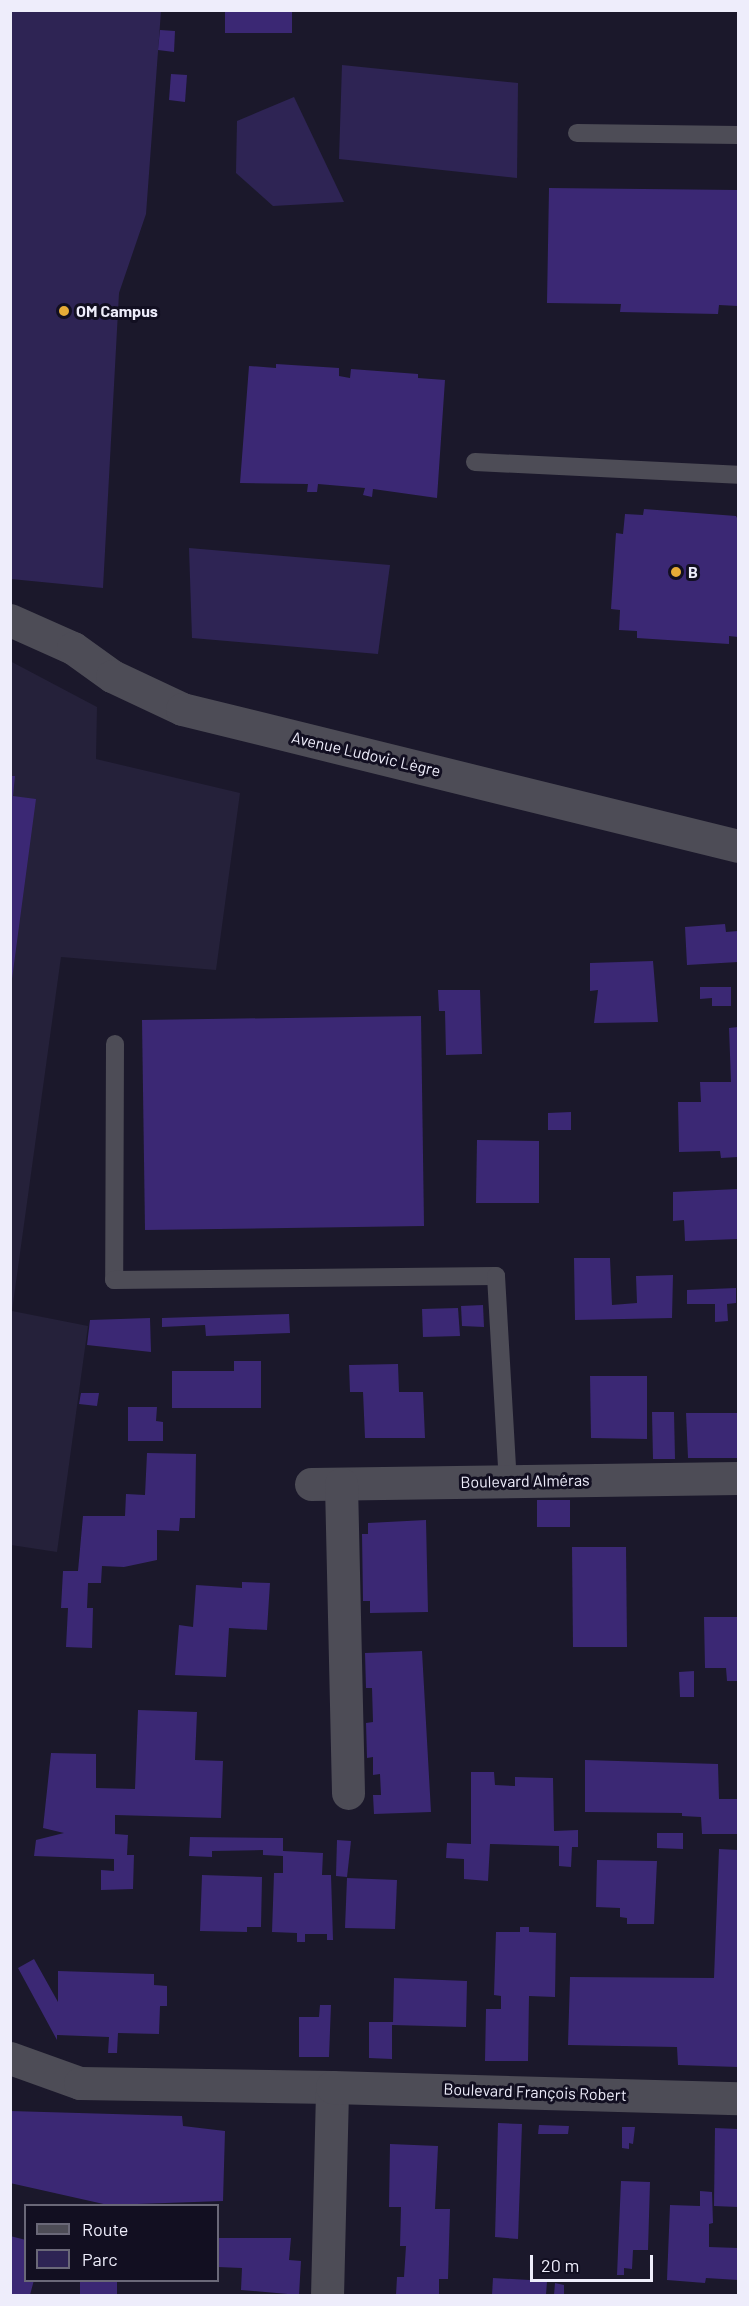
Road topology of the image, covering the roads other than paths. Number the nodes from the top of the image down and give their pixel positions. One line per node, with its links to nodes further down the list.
1 (577, 133): 2 (lane)
2 (738, 135)
3 (475, 462): 4 (lane)
4 (738, 476)
5 (10, 620): 6 (street, Avenue Ludovic Lègre)
6 (738, 846)
7 (115, 1044): 9 (lane)
8 (738, 1478): 9 (street, Boulevard Alméras)
9 (508, 1482): 10 (street, Boulevard Alméras)
10 (348, 1793)
11 (10, 2058): 12 (street, Boulevard François Robert)
12 (332, 2087): 13 (street, Boulevard François Robert); 14 (street)
13 (738, 2098)
14 (327, 2295)

